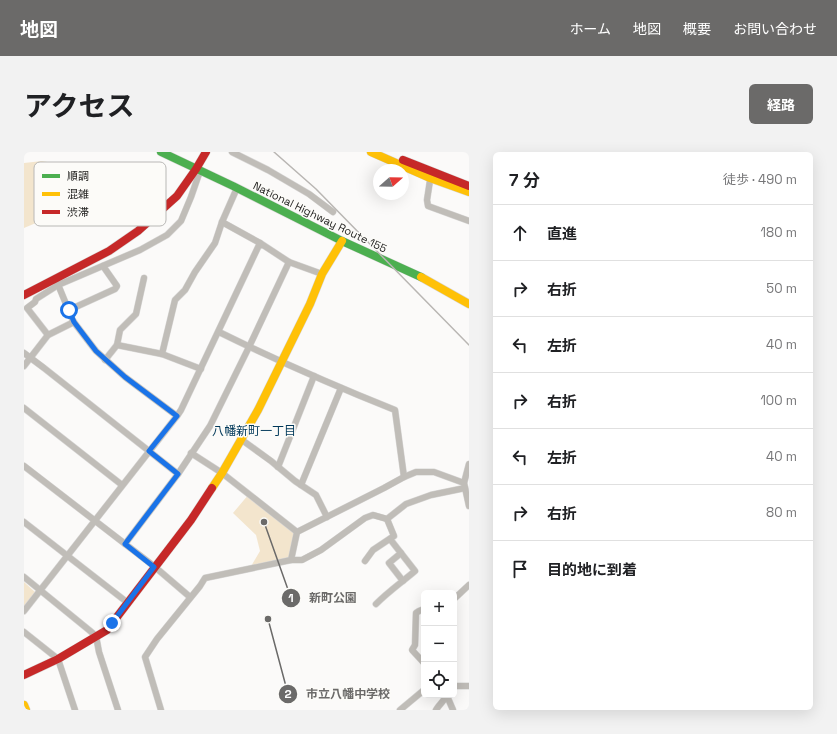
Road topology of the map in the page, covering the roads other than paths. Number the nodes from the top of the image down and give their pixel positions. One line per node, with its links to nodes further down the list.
1 (161, 152): 6 (main road, National Highway Route 155)
2 (206, 152): 6 (main road)
3 (232, 152): 12 (street)
4 (372, 152): 7 (main road)
5 (384, 152): 7 (main road)
6 (198, 170): 9 (main road, National Highway Route 155); 11 (main road); 19 (street)
7 (431, 175): 8 (main road); 10 (main road); 13 (street)
8 (469, 186)
9 (237, 188): 14 (street); 16 (main road, National Highway Route 155)
10 (469, 192)
11 (166, 206)
12 (333, 212)
13 (469, 221)
14 (222, 222): 17 (street); 32 (street)
15 (144, 226): 22 (main road)
16 (342, 242): 20 (main road); 24 (main road, National Highway Route 155)
17 (260, 243): 18 (street); 27 (street)
18 (289, 262): 20 (street); 30 (street)
19 (103, 266): 22 (street); 25 (street)
20 (322, 274): 35 (main road)
21 (144, 278): 29 (street)
22 (57, 282): 23 (main road); 25 (street); 28 (street)
23 (24, 294)
24 (469, 304)
25 (69, 310): 26 (street)
26 (74, 322): 28 (street); 34 (street)
27 (219, 332): 30 (street); 37 (street)
28 (48, 335): 33 (street)
29 (117, 345): 32 (street); 34 (street)
30 (250, 347): 35 (street); 44 (street)
31 (24, 353): 33 (street)
32 (162, 354): 37 (street)
33 (31, 358): 36 (street); 43 (street)
34 (105, 360): 41 (street)
35 (282, 361): 38 (street); 42 (main road)
36 (24, 366)
37 (201, 369): 41 (street)
38 (314, 376): 39 (street); 47 (street)
39 (341, 388): 50 (street); 52 (street)
40 (24, 408): 51 (street)
41 (177, 416): 43 (street)
42 (242, 440): 47 (street); 49 (main road)
43 (149, 451): 48 (street); 51 (street)
44 (191, 454): 48 (street); 49 (street)
45 (469, 464): 53 (street)
46 (24, 466): 57 (street)
47 (278, 467): 52 (street)
48 (178, 474): 61 (street)
49 (222, 474): 59 (street); 66 (main road)
50 (404, 477): 53 (street); 55 (street)
51 (122, 485): 57 (street)
52 (301, 485): 55 (street)
53 (464, 485): 54 (street); 56 (street)
54 (469, 506)
55 (327, 517): 59 (street)
56 (387, 519): 60 (street); 64 (street)
57 (95, 521): 61 (street); 63 (street)
58 (24, 522): 63 (street)
59 (297, 532): 64 (street)
60 (390, 539): 62 (street); 65 (street)
61 (125, 544): 66 (street)
62 (401, 553): 68 (street); 68 (street)
63 (67, 556): 70 (street); 73 (street)
64 (291, 560): 72 (street)
65 (365, 561)
66 (154, 567): 72 (street); 73 (main road)
67 (24, 577): 70 (street)
68 (403, 581): 74 (street)
69 (469, 585): 71 (street)
70 (41, 590): 76 (street); 78 (street)
71 (457, 596)
72 (190, 597): 91 (street)
73 (128, 603): 78 (main road)
74 (376, 604)
75 (421, 610): 80 (street)
76 (24, 611)
77 (24, 632): 79 (street)
78 (96, 636): 79 (main road); 90 (street)
79 (58, 659): 81 (main road); 89 (street)
80 (423, 662)
81 (24, 675)
82 (457, 686): 83 (street)
83 (469, 686)
84 (421, 692): 92 (street)
85 (445, 698): 93 (street)
86 (448, 698): 94 (street)
87 (24, 705): 88 (main road)
88 (26, 710)
89 (75, 710)
90 (118, 710)
91 (161, 710)
92 (400, 710)
93 (436, 710)
94 (453, 710)

